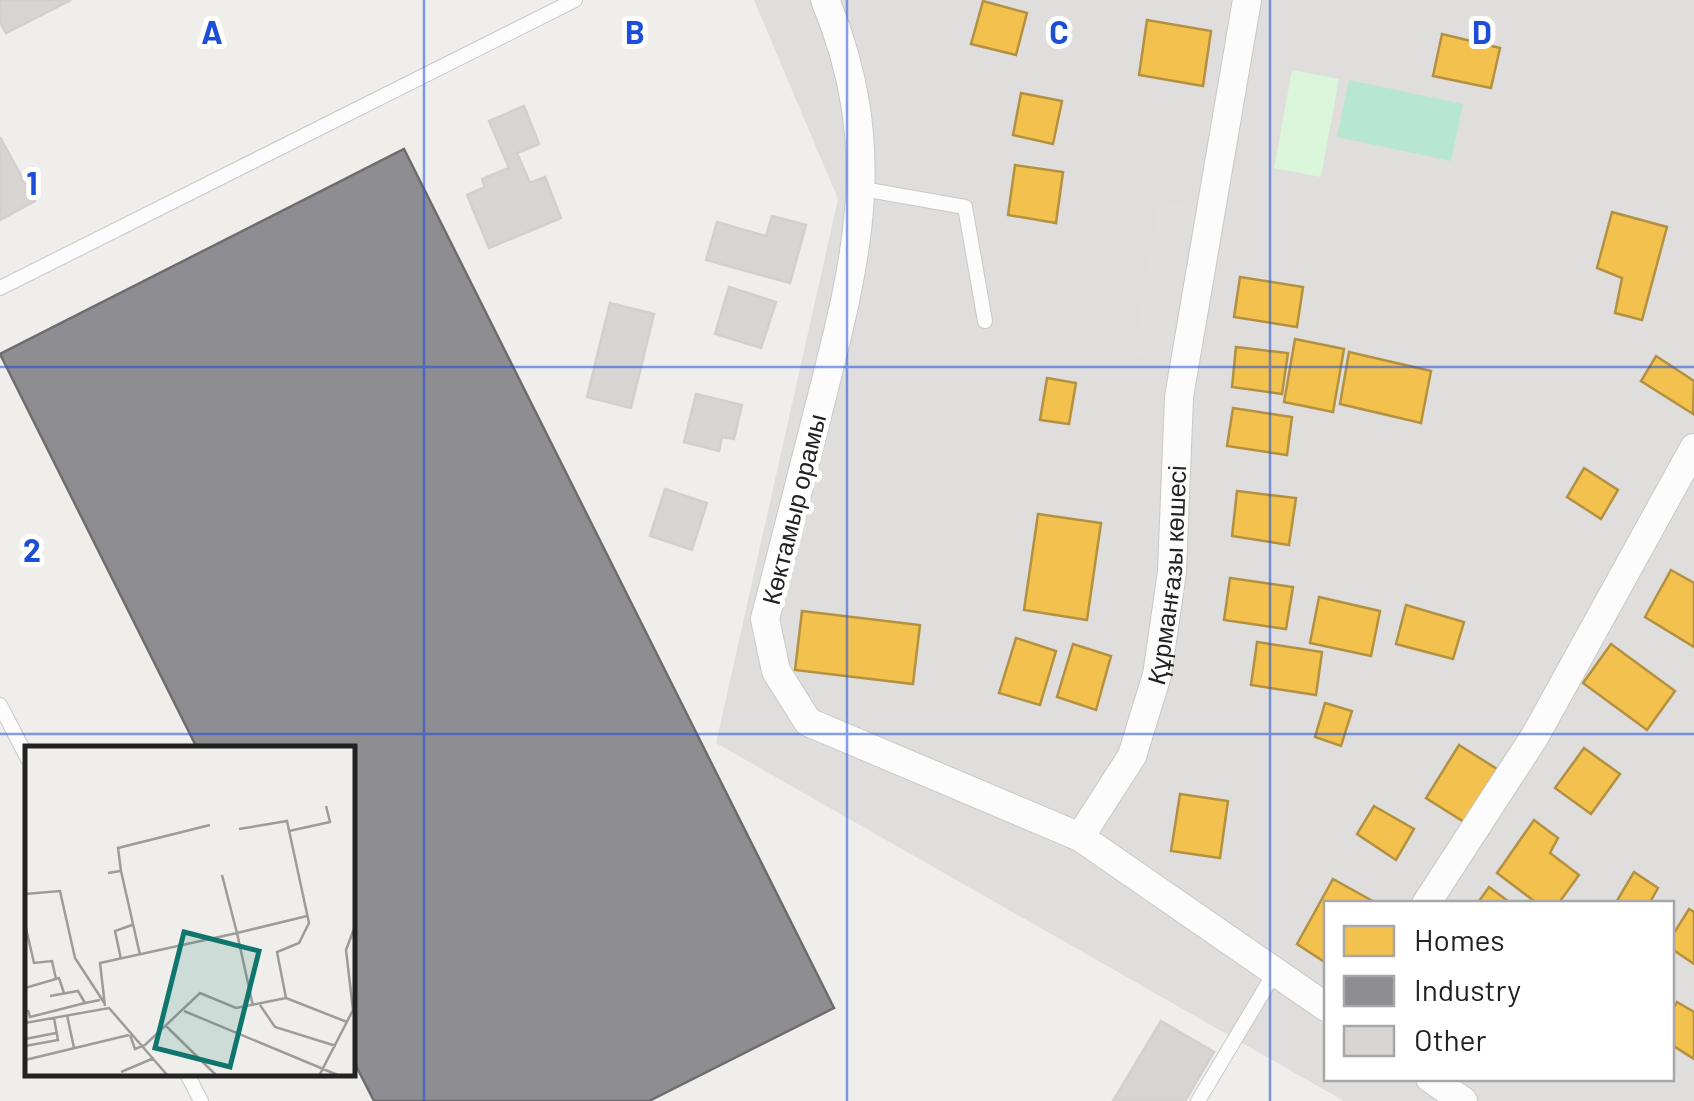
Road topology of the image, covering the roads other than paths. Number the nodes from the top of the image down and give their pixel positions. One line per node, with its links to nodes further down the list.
1 (575, 0): 5 (lane)
2 (825, 0): 4 (street, Көктамыр орамы)
3 (1247, 0): 10 (street, Құрманғазы көшесі)
4 (862, 190): 6 (lane); 10 (street, Көктамыр орамы)
5 (0, 288)
6 (985, 321)
7 (1694, 448): 11 (street)
8 (0, 705): 9 (lane)
9 (25, 753)
10 (1080, 837): 12 (street)
11 (1428, 901)
12 (1276, 972): 13 (street); 17 (lane)
13 (1324, 1006)
14 (188, 1076): 16 (lane)
15 (1434, 1081): 18 (street)
16 (201, 1101)
17 (1198, 1101)
18 (1463, 1101)

